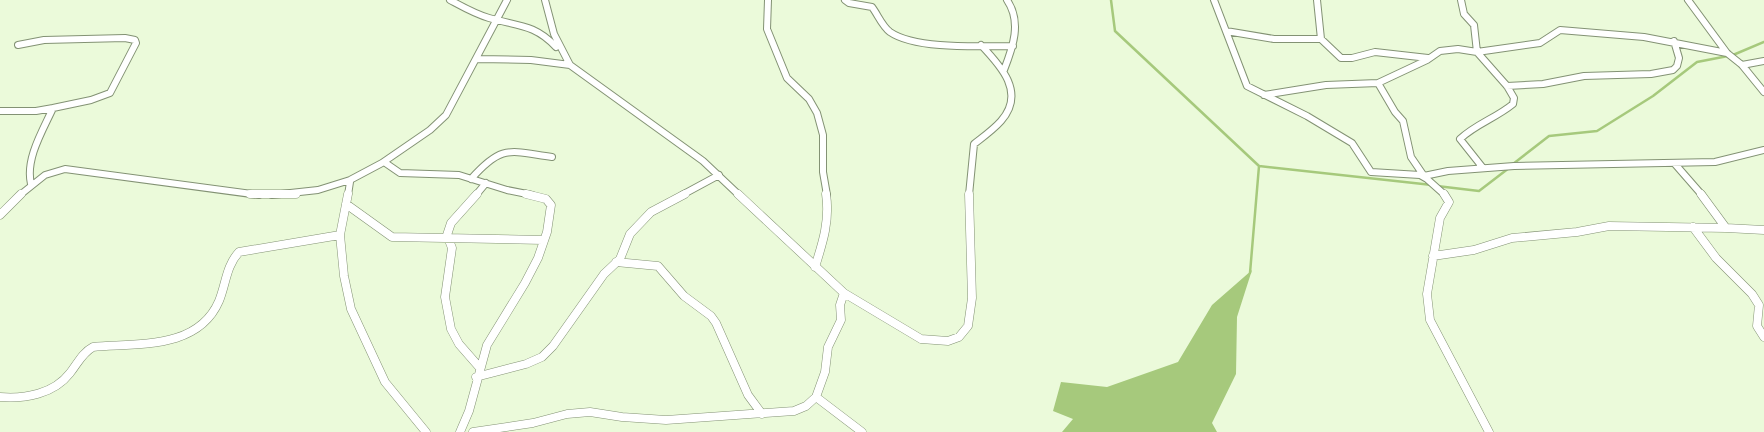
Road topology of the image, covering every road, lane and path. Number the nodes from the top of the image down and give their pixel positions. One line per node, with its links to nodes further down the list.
1 (450, 0): 11 (street)
2 (507, 0): 11 (street)
3 (545, 0): 20 (street)
4 (768, 0): 54 (street)
5 (844, 0): 16 (street)
6 (1007, 0): 17 (street)
7 (1214, 0): 12 (street)
8 (1317, 0): 13 (street)
9 (1461, 0): 18 (street)
10 (1688, 0): 19 (street)
11 (497, 20): 20 (street); 22 (street)
12 (1226, 31): 13 (street); 30 (street)
13 (1321, 39): 21 (street)
14 (1674, 41): 18 (street); 19 (street); 28 (street)
15 (18, 45): 31 (street)
16 (981, 45): 17 (street); 26 (street)
17 (1013, 46): 26 (street)
18 (1477, 52): 21 (street); 28 (street)
19 (1727, 54): 25 (street)
20 (563, 55): 24 (street)
21 (1429, 58): 27 (street)
22 (477, 59): 24 (street); 35 (street)
23 (1764, 61): 25 (street)
24 (570, 65): 38 (street)
25 (1742, 65): 29 (street)
26 (1004, 70): 55 (street)
27 (1378, 82): 30 (street); 39 (street)
28 (1507, 86): 37 (street)
29 (1764, 92)
30 (1263, 95): 39 (street)
31 (53, 108): 32 (street); 43 (street)
32 (0, 111)
33 (1764, 150): 36 (street)
34 (552, 157): 40 (street)
35 (384, 162): 40 (street); 41 (street)
36 (1674, 164): 37 (street); 47 (street)
37 (1483, 168): 39 (street)
38 (719, 175): 53 (street); 54 (street)
39 (1424, 176): 52 (street)
40 (471, 179): 42 (street)
41 (350, 182): 43 (street); 44 (street)
42 (486, 183): 50 (street); 51 (street)
43 (31, 184): 45 (street)
44 (346, 204): 49 (street); 50 (street)
45 (0, 215)
46 (1693, 227): 47 (street); 52 (street); 56 (street)
47 (1726, 228): 48 (street)
48 (1764, 230)
49 (340, 235): 59 (street); 62 (street)
50 (447, 237): 51 (street); 57 (street)
51 (543, 240): 57 (street)
52 (1433, 256): 66 (street)
53 (616, 262): 58 (street); 61 (street)
54 (816, 267): 55 (street)
55 (844, 293): 60 (street)
56 (1764, 337)
57 (480, 368): 58 (street)
58 (476, 377): 63 (street)
59 (0, 397)
60 (816, 397): 61 (street); 65 (street)
61 (762, 414): 64 (street)
62 (426, 432)
63 (460, 432)
64 (473, 432)
65 (862, 432)
66 (1489, 432)

